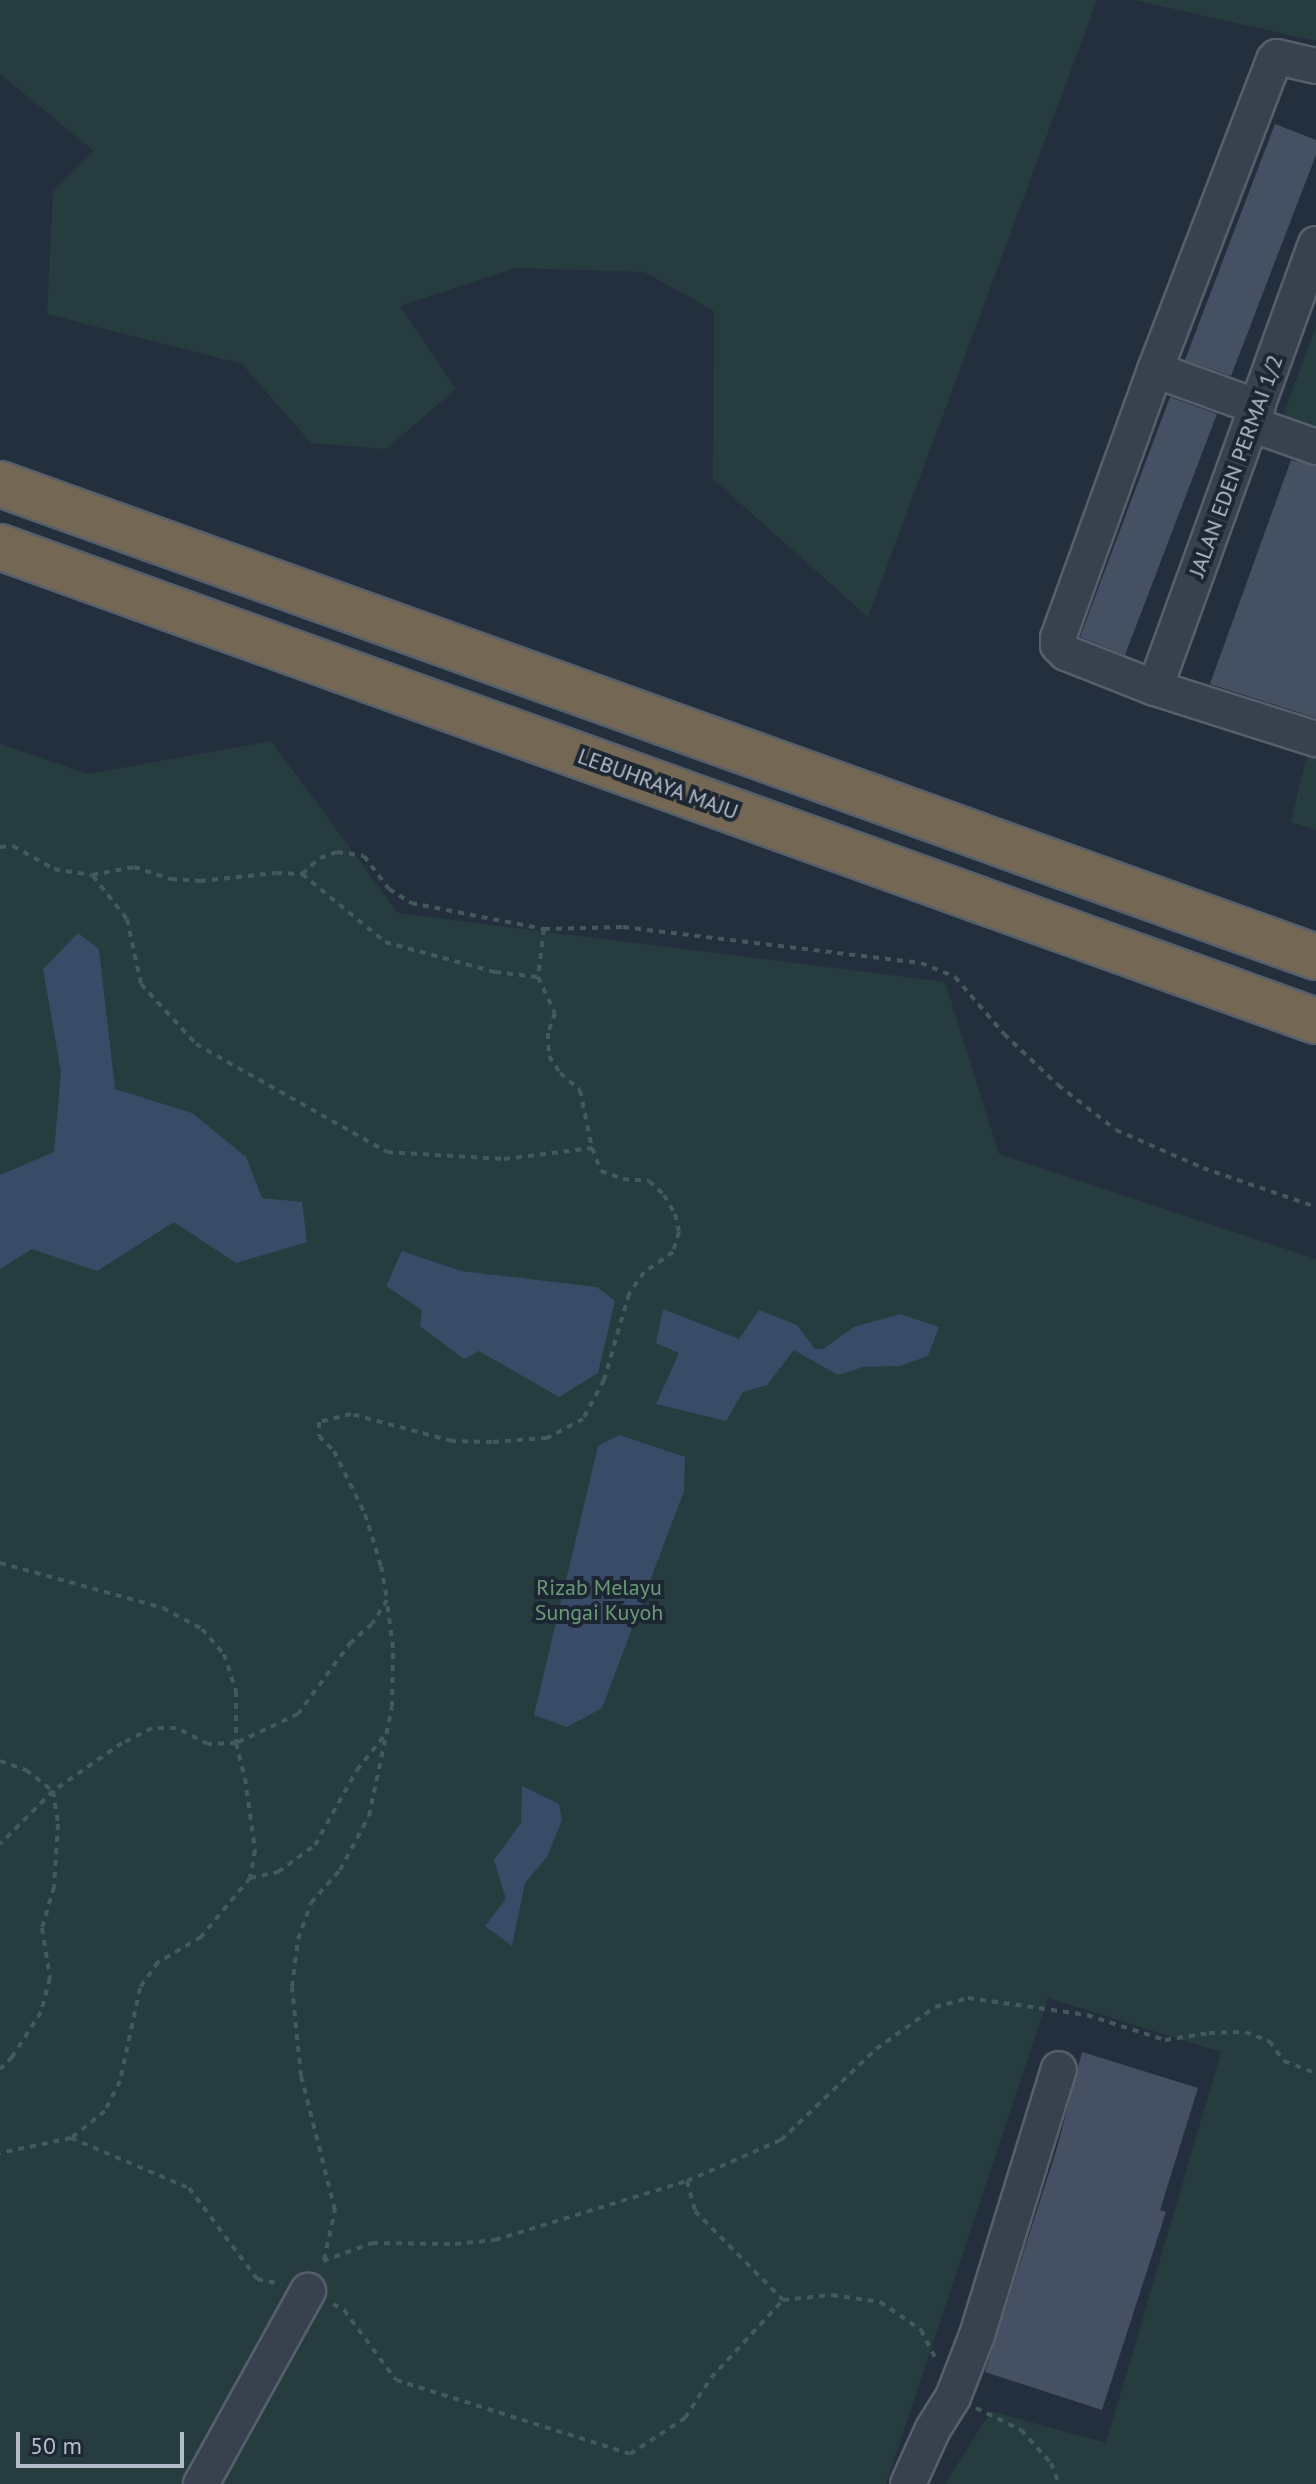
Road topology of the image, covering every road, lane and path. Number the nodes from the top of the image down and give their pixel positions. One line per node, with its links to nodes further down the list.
1 (1316, 66): 3 (street)
2 (1316, 244): 4 (street, JALAN EDEN PERMAI 1/2)
3 (1155, 370): 4 (street); 10 (street)
4 (1254, 415): 5 (street); 10 (street, JALAN EDEN PERMAI 1/2)
5 (1316, 447)
6 (0, 469): 8 (highway)
7 (0, 484): 8 (highway)
8 (114, 525): 16 (highway)
9 (0, 547): 18 (highway, LEBUHRAYA MAJU)
10 (1155, 688): 11 (street)
11 (1316, 739)
12 (0, 847): 14 (path)
13 (302, 874): 14 (path); 15 (path); 17 (path)
14 (92, 875): 19 (path)
15 (544, 929): 17 (path); 20 (path)
16 (1316, 957)
17 (538, 977): 19 (path)
18 (1316, 1021)
19 (592, 1148): 22 (path)
20 (1316, 1207)
21 (0, 1563): 24 (path)
22 (387, 1600): 23 (path); 24 (path)
23 (389, 1729): 28 (path); 35 (path)
24 (236, 1743): 26 (path); 28 (path)
25 (0, 1761): 26 (path)
26 (53, 1791): 27 (path); 29 (path)
27 (0, 1844)
28 (250, 1878): 32 (path)
29 (0, 2069)
30 (1059, 2069): 38 (street)
31 (1316, 2073): 34 (path)
32 (71, 2138): 33 (path); 36 (path)
33 (0, 2153)
34 (687, 2181): 35 (path); 37 (path)
35 (323, 2261): 36 (path)
36 (308, 2291): 37 (path); 39 (street)
37 (783, 2300): 38 (path)
38 (953, 2397): 40 (street); 41 (path)
39 (201, 2484)
40 (908, 2484)
41 (1059, 2484)

